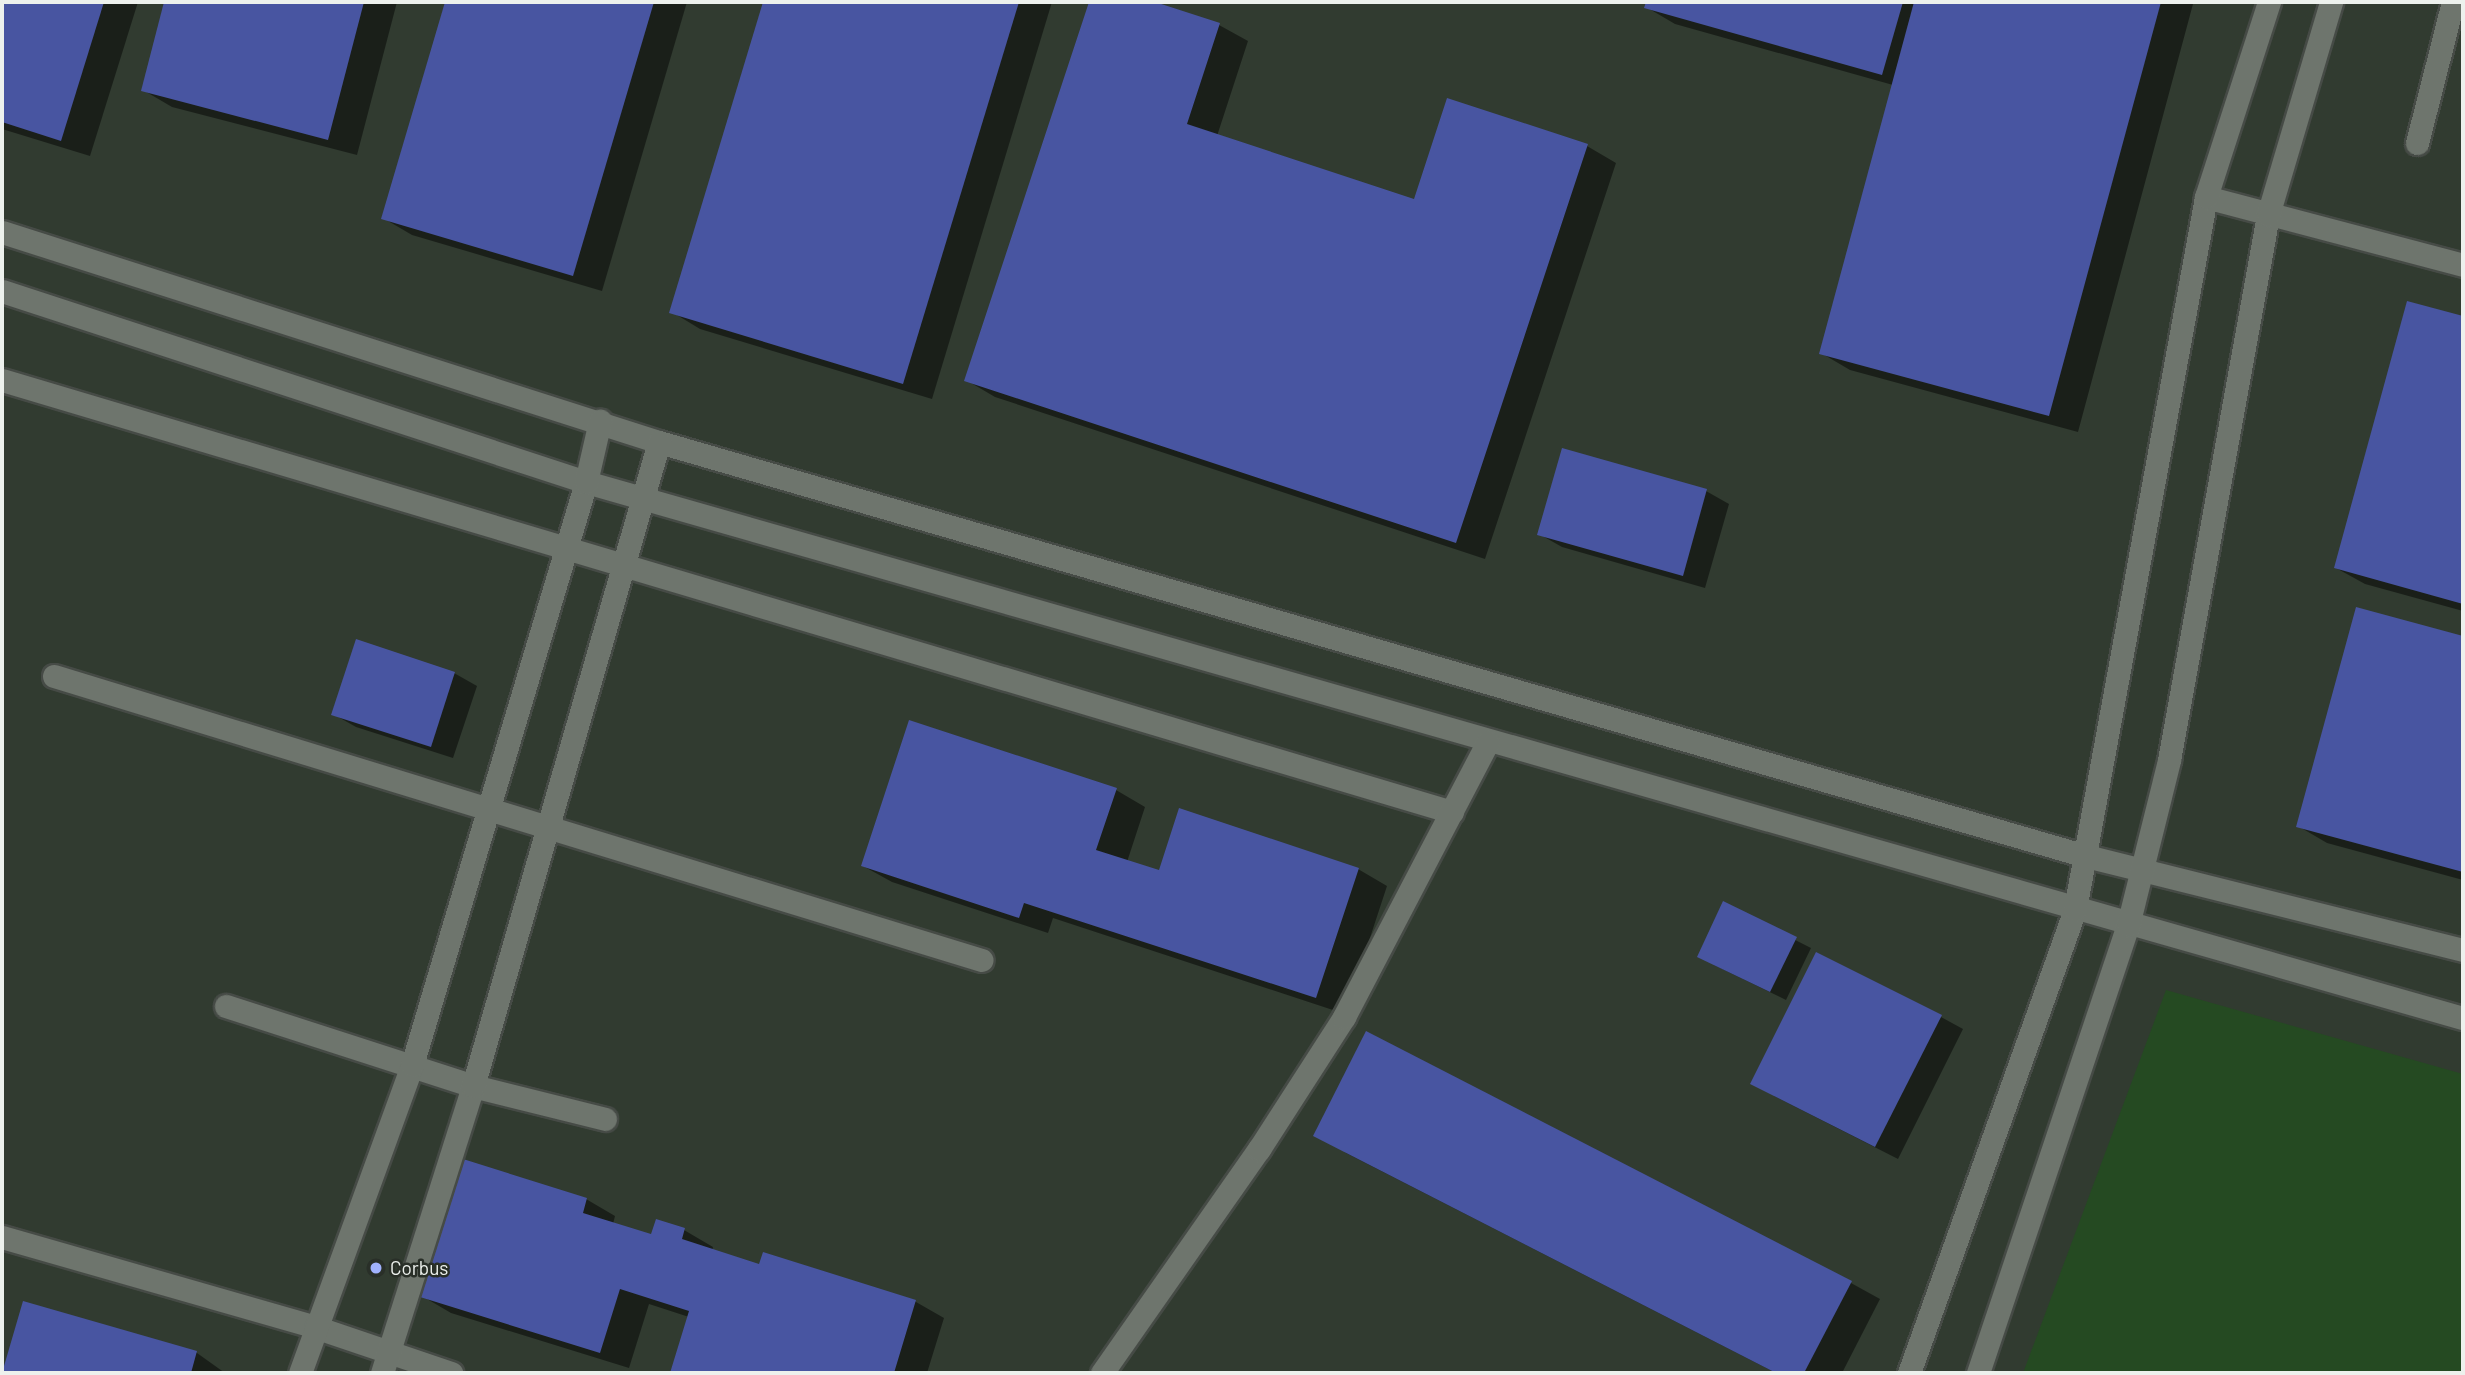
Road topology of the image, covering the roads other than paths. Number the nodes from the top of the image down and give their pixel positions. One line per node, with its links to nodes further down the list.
1 (2269, 2): 5 (lane)
2 (2331, 2): 6 (lane)
3 (2453, 2): 4 (lane)
4 (2417, 143)
5 (2206, 197): 6 (lane); 22 (lane)
6 (2268, 215): 8 (lane); 23 (lane)
7 (2, 232): 11 (lane)
8 (2463, 265)
9 (2, 291): 13 (lane)
10 (2, 380): 15 (lane)
11 (600, 421): 12 (lane); 13 (lane)
12 (659, 442): 14 (lane); 22 (lane)
13 (586, 482): 14 (lane); 15 (lane)
14 (645, 498): 16 (lane); 18 (lane)
15 (566, 549): 16 (lane); 19 (lane)
16 (624, 567): 20 (lane); 21 (lane)
17 (54, 676): 19 (lane)
18 (1488, 742): 20 (lane); 24 (lane)
19 (488, 808): 21 (lane); 30 (lane)
20 (1452, 812): 39 (lane)
21 (549, 825): 27 (lane); 31 (lane)
22 (2086, 856): 23 (lane); 24 (lane)
23 (2142, 870): 25 (lane); 26 (lane)
24 (2075, 909): 25 (lane); 40 (lane)
25 (2128, 925): 29 (lane); 41 (lane)
26 (2463, 950)
27 (982, 960)
28 (226, 1006): 30 (lane)
29 (2463, 1018)
30 (412, 1065): 31 (lane); 34 (lane)
31 (472, 1086): 32 (lane); 35 (lane)
32 (605, 1119)
33 (2, 1237): 34 (lane)
34 (314, 1327): 35 (lane); 36 (lane)
35 (388, 1351): 37 (lane); 38 (lane)
36 (300, 1373)
37 (382, 1373)
38 (451, 1373)
39 (1102, 1373)
40 (1909, 1373)
41 (1978, 1373)

